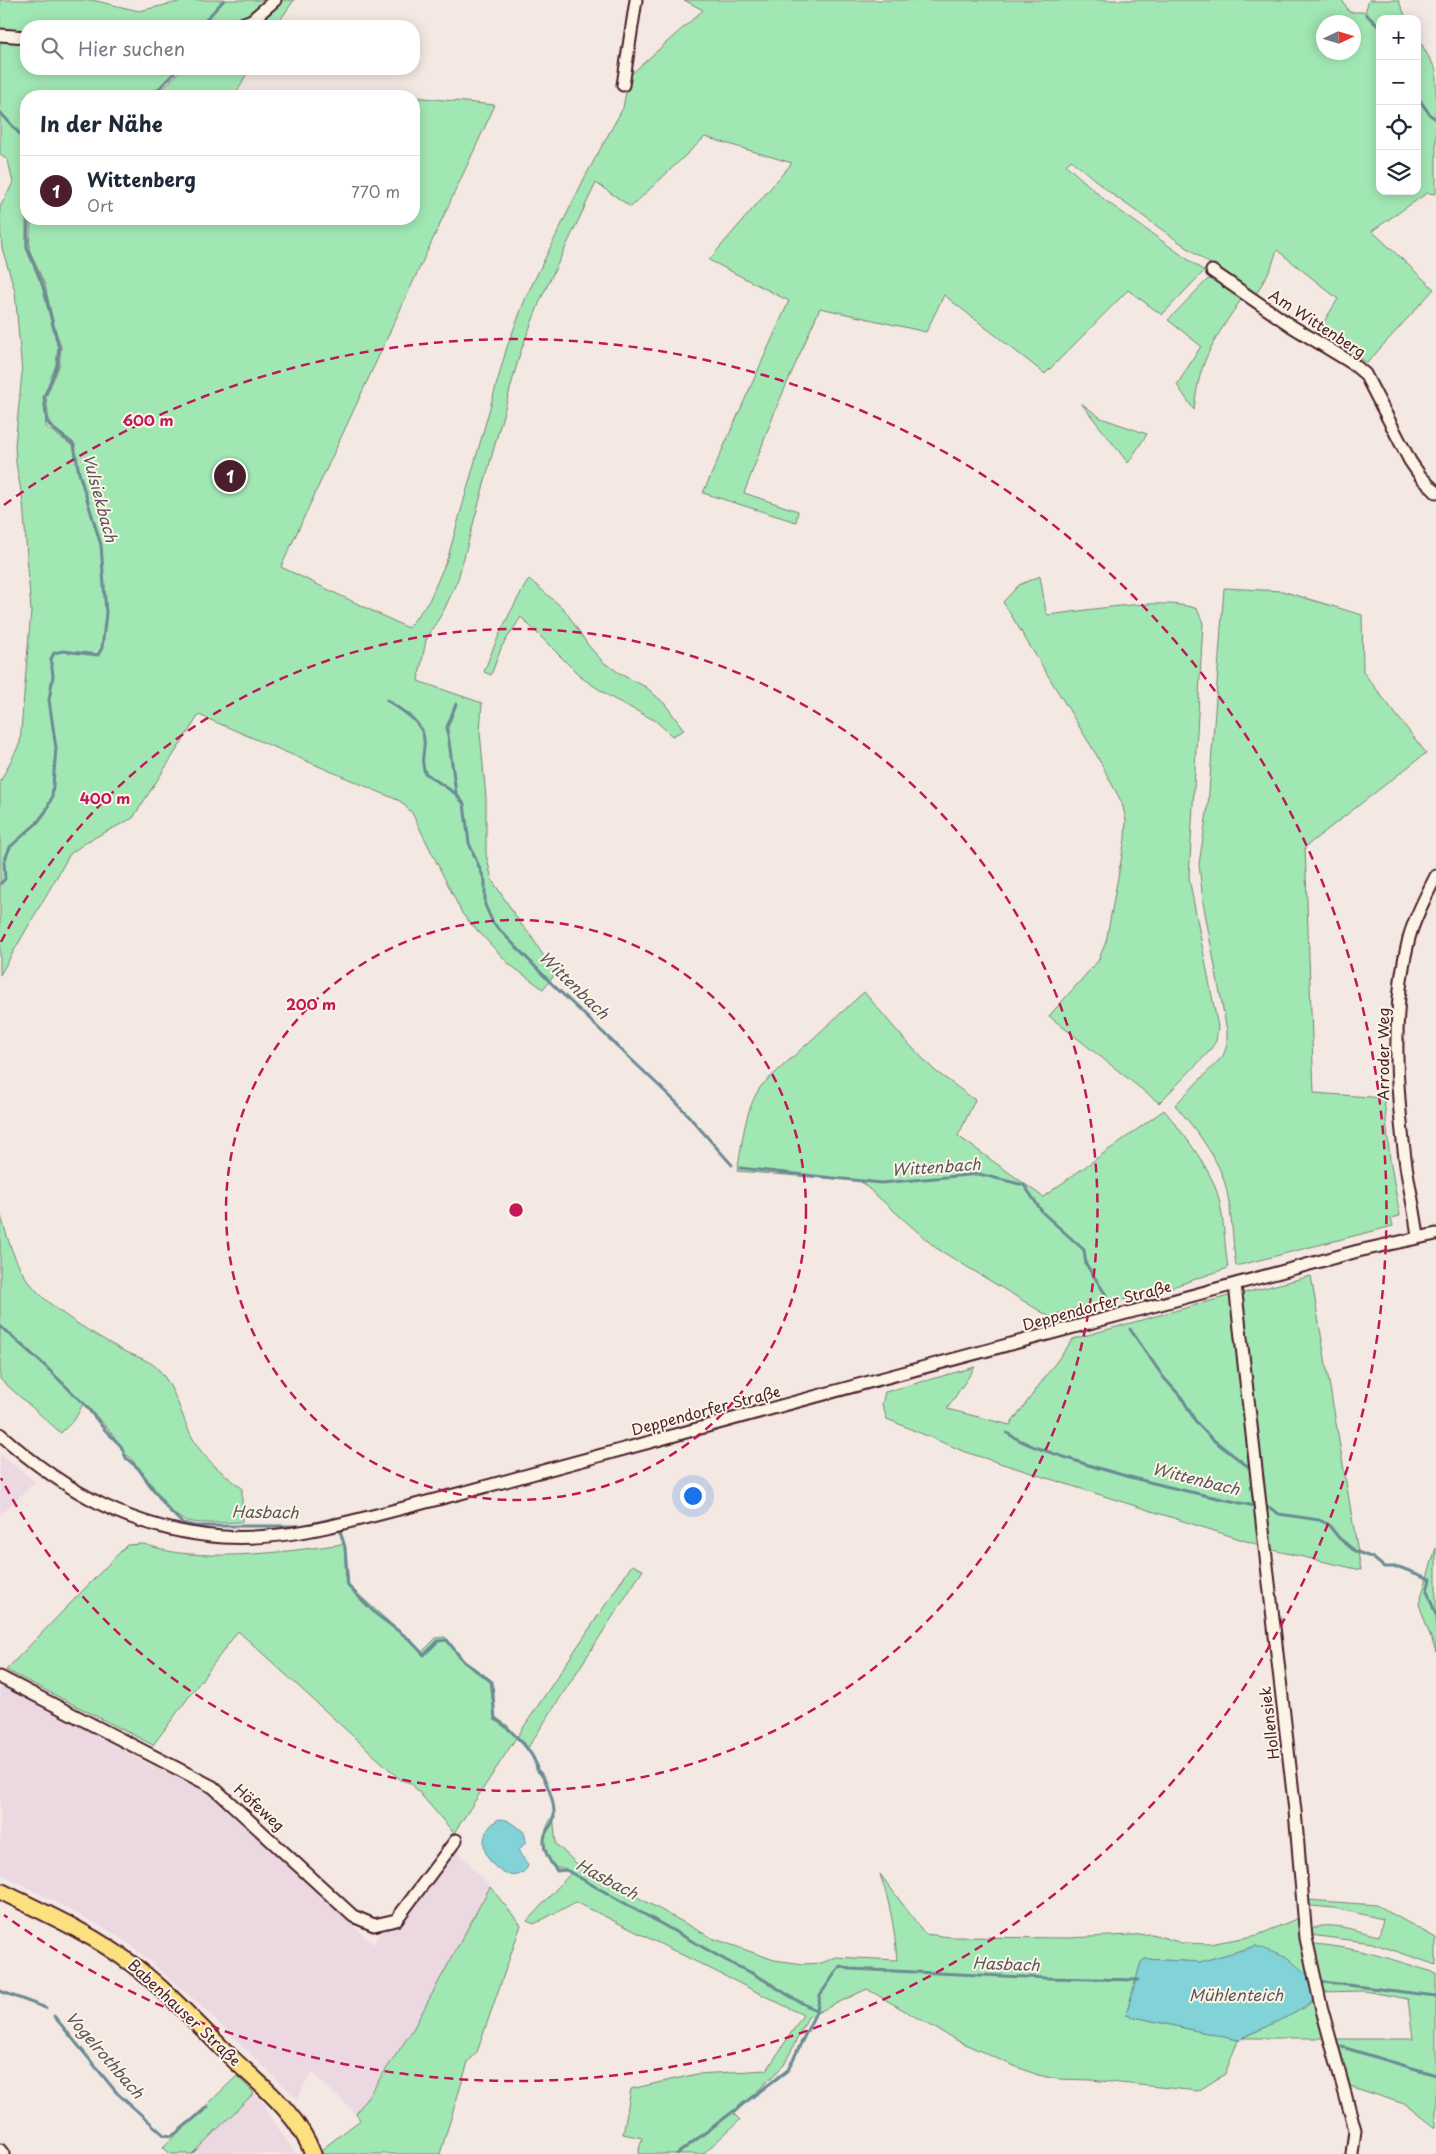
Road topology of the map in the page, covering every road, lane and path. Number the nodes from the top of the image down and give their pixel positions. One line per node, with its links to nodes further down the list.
1 (275, 0): 3 (street)
2 (636, 0): 6 (street)
3 (252, 20)
4 (0, 35): 5 (street)
5 (20, 37)
6 (623, 85)
7 (1212, 271): 8 (street, Am Wittenberg)
8 (1436, 492)
9 (1436, 876): 11 (street, Arroder Weg)
10 (1436, 1234): 11 (street, Deppendorfer Straße)
11 (1418, 1237): 12 (street, Deppendorfer Straße)
12 (1234, 1285): 13 (street, Deppendorfer Straße); 20 (street, Hollensiek)
13 (0, 1434)
14 (0, 1677): 15 (street, Höfeweg)
15 (456, 1840)
16 (0, 1891): 19 (main road, Babenhauser Straße)
17 (0, 2150): 18 (street)
18 (3, 2154)
19 (313, 2154)
20 (1352, 2154)

